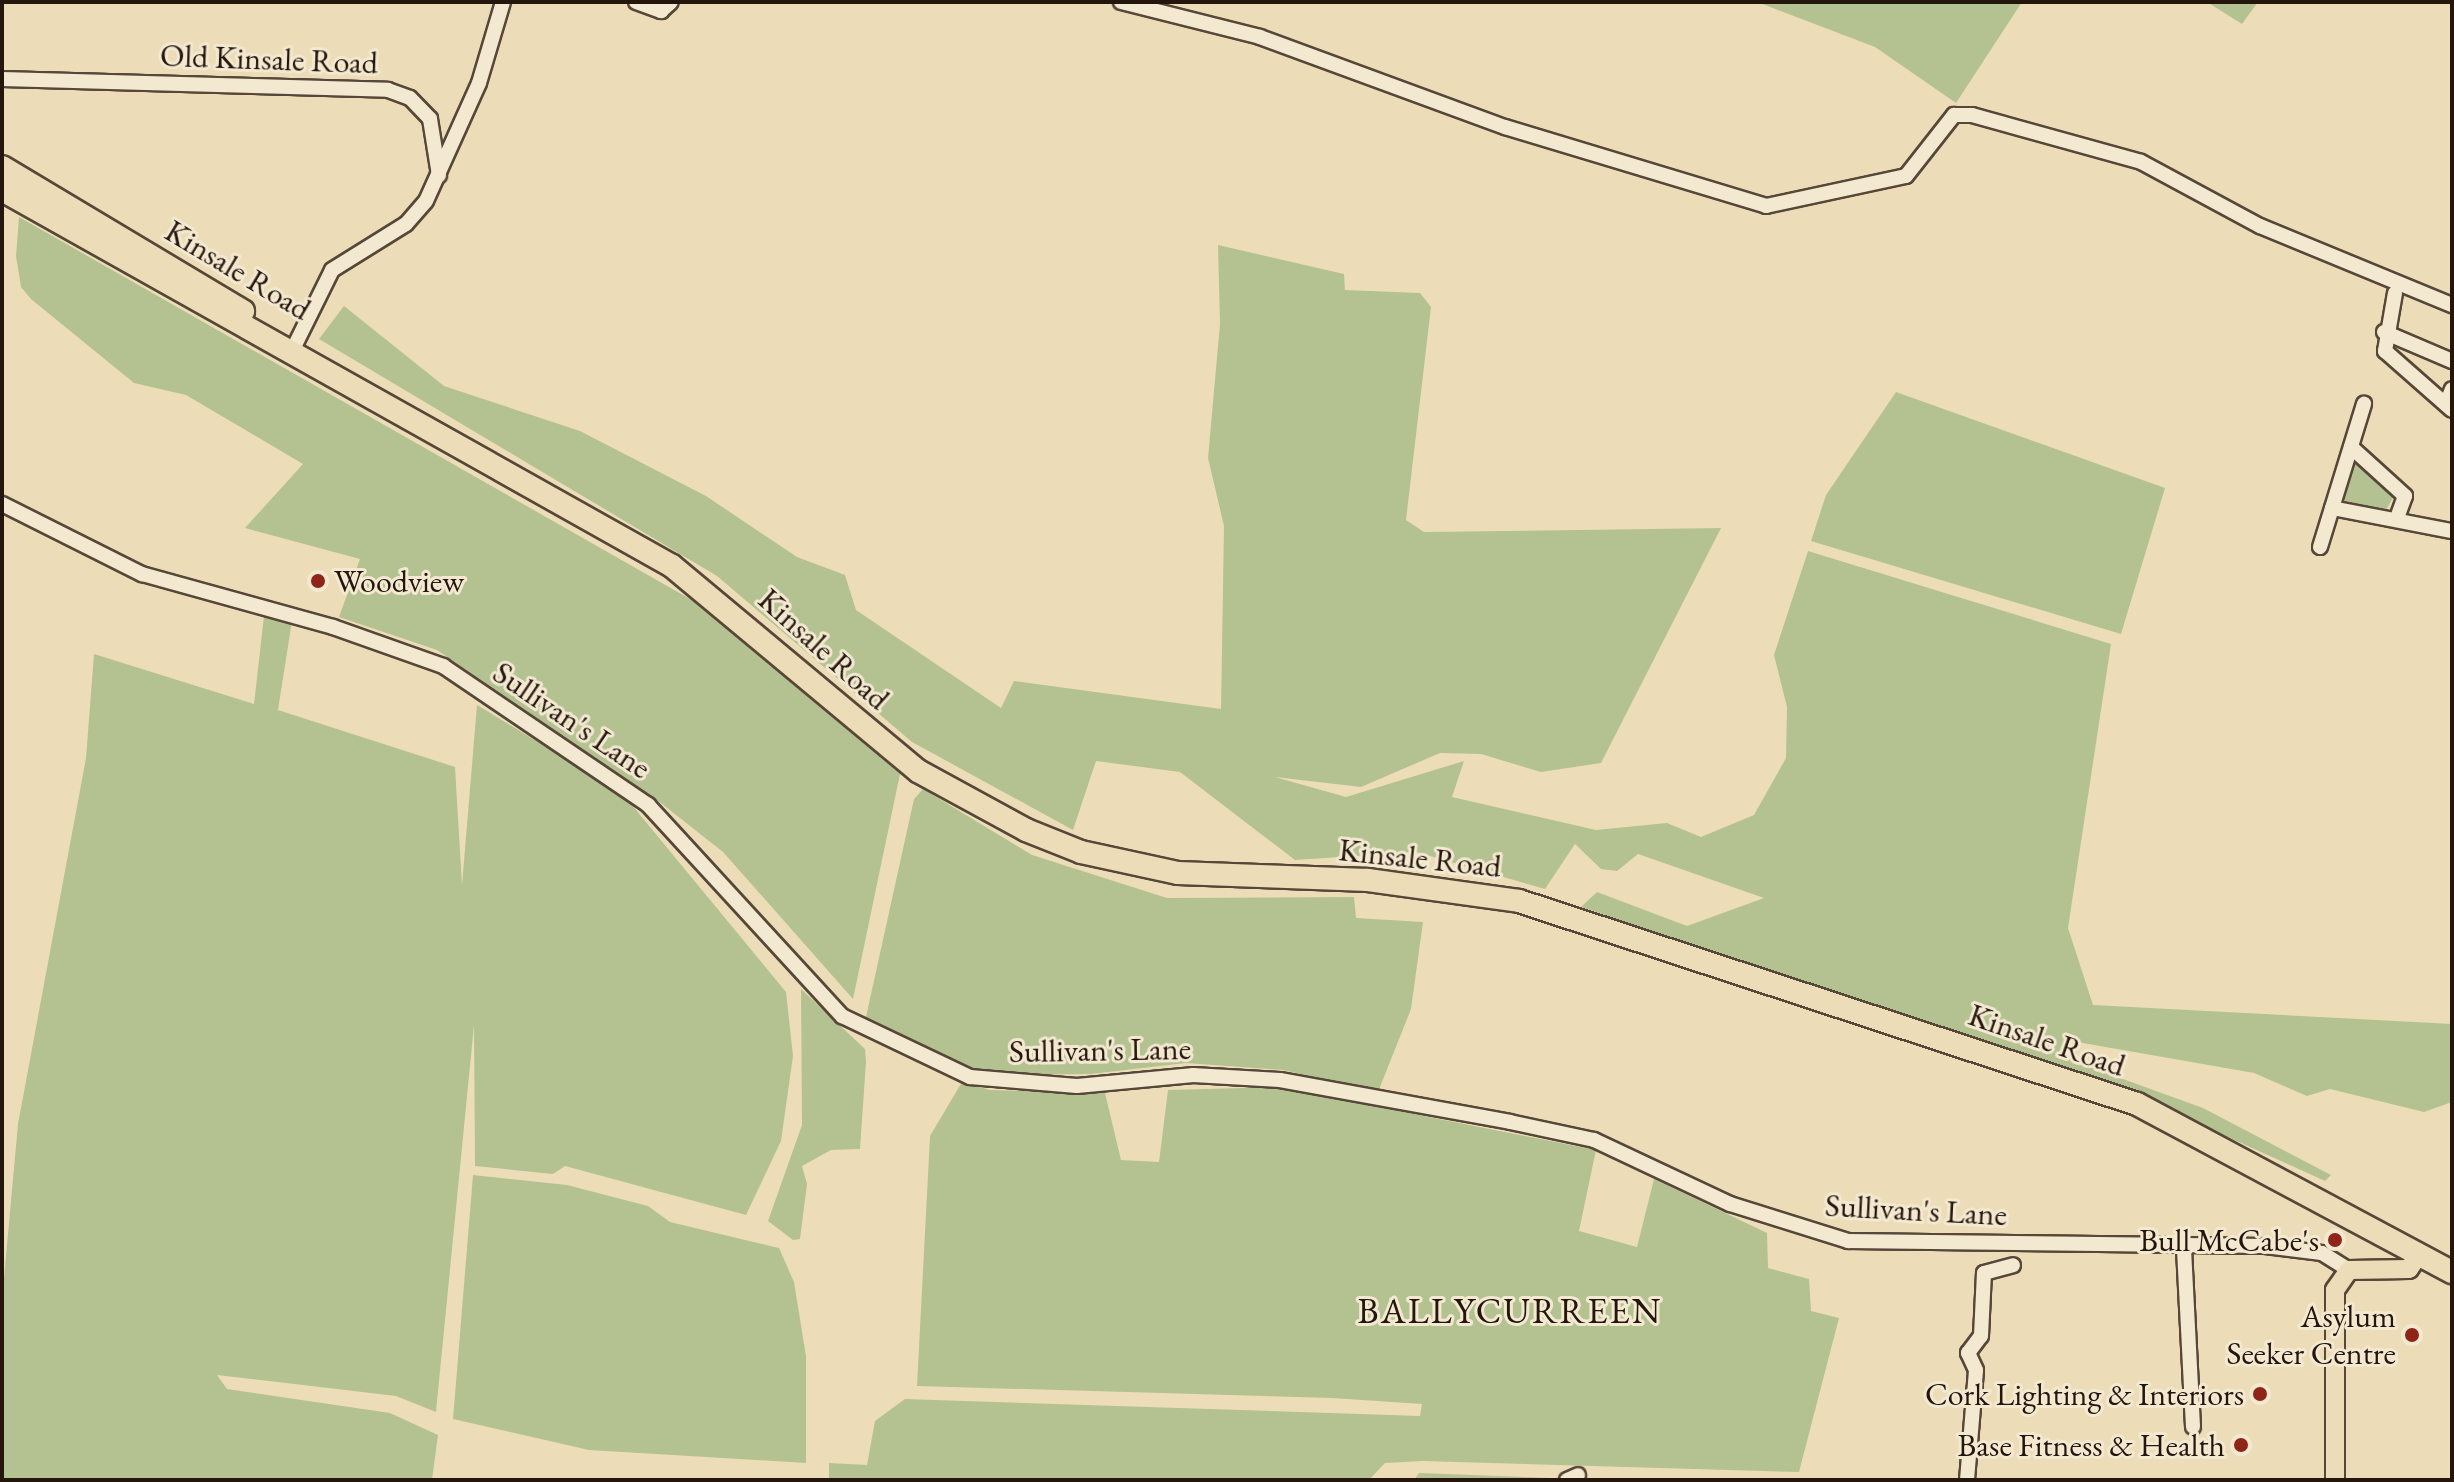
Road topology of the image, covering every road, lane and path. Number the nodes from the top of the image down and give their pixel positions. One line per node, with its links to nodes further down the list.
1 (503, 2): 7 (street)
2 (636, 2): 4 (street)
3 (1121, 2): 10 (street)
4 (671, 9)
5 (2, 79): 7 (street, Old Kinsale Road)
6 (2, 167): 12 (highway, Kinsale Road)
7 (439, 175): 12 (street)
8 (2, 190): 17 (highway, Kinsale Road)
9 (2395, 293): 11 (street)
10 (2452, 305)
11 (2384, 332): 13 (street); 16 (street)
12 (296, 343): 17 (highway, Kinsale Road)
13 (2452, 361)
14 (2452, 389): 16 (street)
15 (2364, 404): 18 (street)
16 (2449, 407)
17 (438, 432): 25 (highway, Kinsale Road)
18 (2351, 447): 20 (street); 21 (street)
19 (2, 504): 24 (street, Sullivan's Lane)
20 (2332, 508): 21 (street); 23 (street)
21 (2397, 518): 22 (street)
22 (2452, 531)
23 (2320, 547)
24 (2184, 1249): 27 (street, Sullivan's Lane); 29 (street)
25 (2419, 1254): 27 (main road); 28 (highway, Kinsale Road)
26 (2013, 1265): 30 (street)
27 (2349, 1270): 31 (main road)
28 (2452, 1272)
29 (2193, 1427)
30 (1967, 1480)
31 (2335, 1480)

